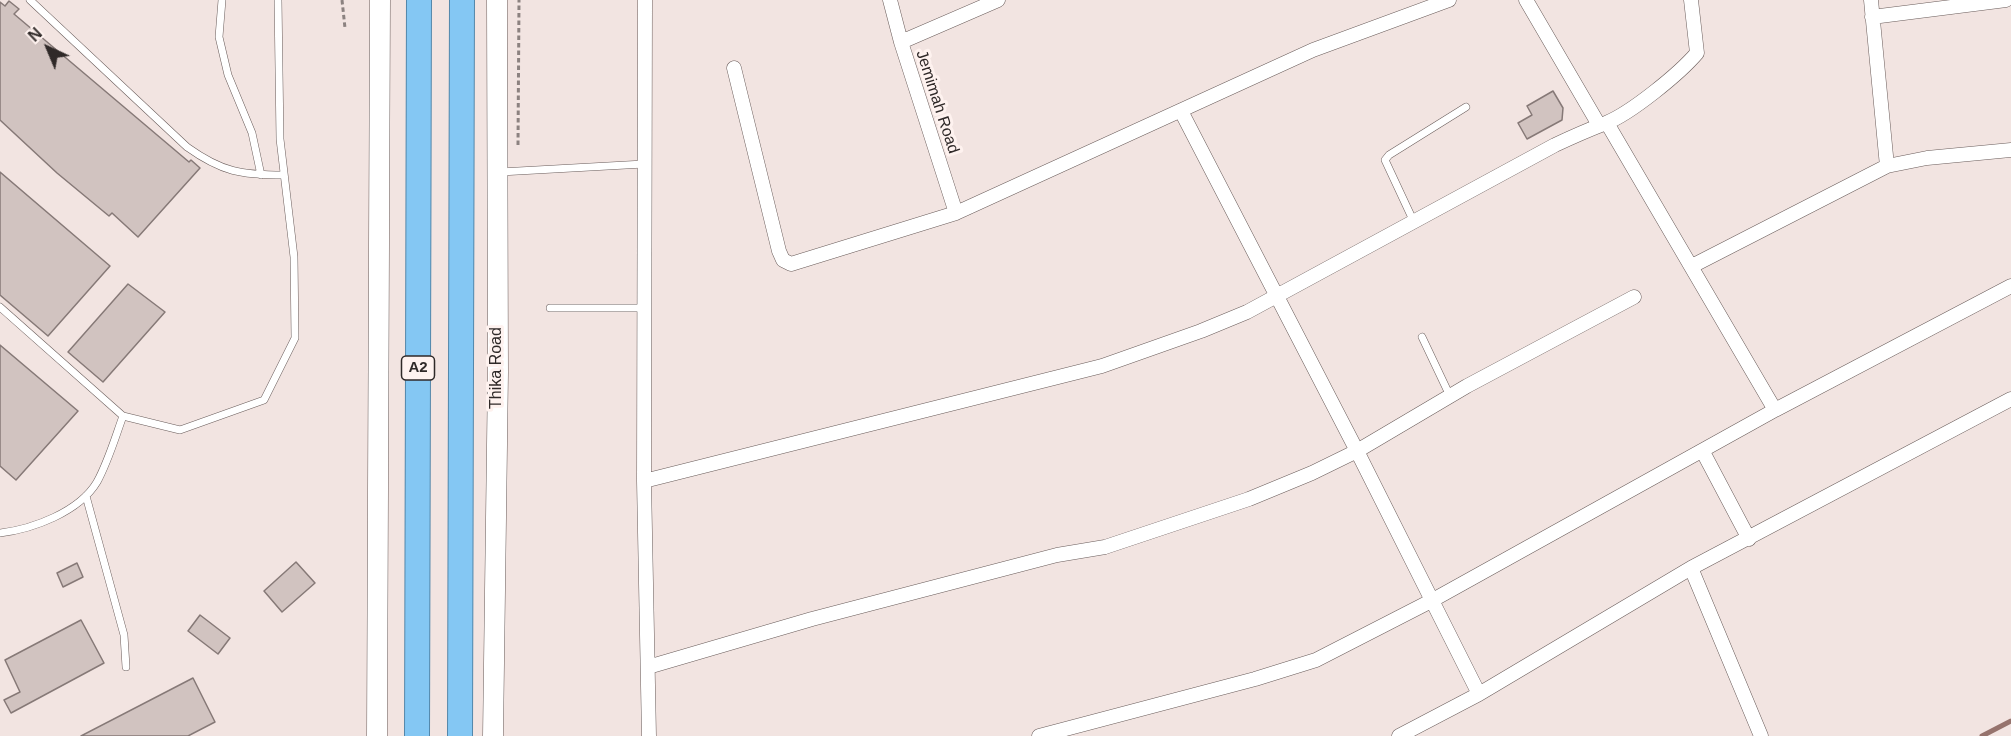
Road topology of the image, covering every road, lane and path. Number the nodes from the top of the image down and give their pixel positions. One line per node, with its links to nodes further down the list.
1 (30, 0): 30 (lane)
2 (222, 0): 30 (lane)
3 (278, 0): 31 (lane)
4 (342, 0): 19 (path)
5 (380, 0): 57 (main road)
6 (419, 0): 58 (highway, A2)
7 (462, 0): 59 (highway)
8 (497, 0): 29 (main road, Thika Road)
9 (519, 0): 25 (path)
10 (645, 0): 27 (street)
11 (890, 0): 20 (street, Jemimah Road)
12 (998, 0): 20 (street)
13 (1449, 0): 23 (street)
14 (1526, 0): 24 (street)
15 (1691, 0): 24 (street)
16 (1870, 0): 18 (street)
17 (2006, 0): 18 (street)
18 (1872, 17): 28 (street)
19 (345, 28)
20 (901, 42): 32 (street, Jemimah Road)
21 (734, 68): 32 (street)
22 (1466, 107): 33 (lane)
23 (1181, 111): 32 (street); 36 (street)
24 (1603, 124): 33 (street); 34 (street)
25 (518, 146)
26 (2011, 150): 28 (street)
27 (645, 164): 29 (lane); 40 (street)
28 (1887, 165): 34 (street)
29 (497, 172): 60 (main road, Thika Road)
30 (261, 175): 31 (lane)
31 (284, 175): 45 (lane)
32 (956, 213)
33 (1413, 220): 36 (street)
34 (1692, 266): 44 (street)
35 (2011, 286): 44 (street)
36 (1276, 296): 46 (street); 48 (street)
37 (1634, 297): 42 (street)
38 (0, 307): 45 (lane)
39 (550, 308): 40 (lane)
40 (645, 308): 48 (street)
41 (1422, 337): 42 (lane)
42 (1450, 396): 46 (street)
43 (2011, 399): 51 (street)
44 (1775, 410): 47 (street)
45 (123, 416): 49 (lane)
46 (1357, 451): 53 (street); 55 (street)
47 (1703, 452): 51 (street); 53 (street)
48 (644, 481): 55 (street)
49 (86, 496): 50 (lane); 54 (lane)
50 (0, 533)
51 (1749, 539): 52 (street)
52 (1690, 568): 56 (street); 64 (street)
53 (1431, 601): 56 (street); 62 (street)
54 (126, 667)
55 (648, 667): 61 (street)
56 (1479, 694): 63 (street)
57 (376, 736)
58 (417, 736)
59 (460, 736)
60 (494, 736)
61 (649, 736)
62 (1039, 736)
63 (1399, 736)
64 (1761, 736)

